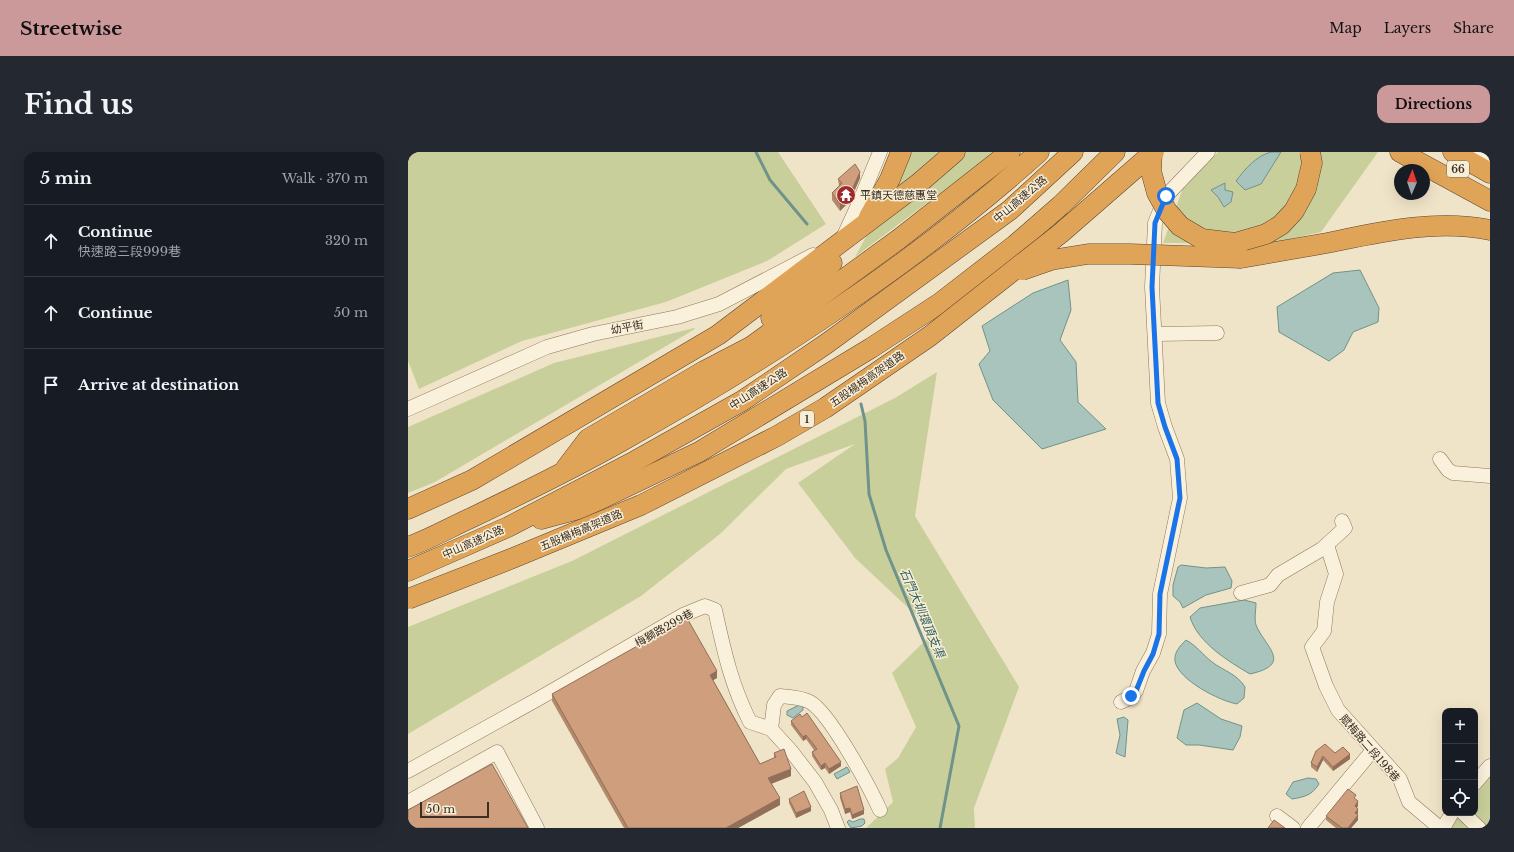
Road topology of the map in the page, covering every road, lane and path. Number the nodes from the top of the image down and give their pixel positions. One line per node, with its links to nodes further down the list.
1 (880, 152): 27 (street, 幼平街)
2 (901, 152): 25 (highway)
3 (955, 152): 31 (highway)
4 (1010, 152): 25 (highway)
5 (1039, 152): 30 (highway, 中山高速公路)
6 (1073, 152): 33 (highway, 中山高速公路)
7 (1115, 152): 26 (highway)
8 (1153, 152): 10 (highway, bridge); 38 (highway, 五股楊梅高架道路 / 1, bridge)
9 (1208, 152): 24 (street)
10 (1310, 152)
11 (1400, 152): 19 (highway)
12 (1427, 152): 18 (highway, 66)
13 (1453, 152): 17 (highway, 66)
14 (1479, 152): 15 (highway); 16 (street)
15 (1490, 157)
16 (1490, 166)
17 (1490, 173)
18 (1490, 186)
19 (1490, 201)
20 (1490, 230): 22 (highway)
21 (1490, 239): 22 (highway)
22 (1241, 258): 26 (highway, bridge)
23 (1217, 333): 24 (street)
24 (1156, 334): 39 (street)
25 (704, 371): 30 (highway)
26 (809, 386): 33 (highway)
27 (408, 409)
28 (1440, 459): 29 (street)
29 (1490, 474)
30 (560, 476): 35 (highway, 中山高速公路)
31 (408, 509)
32 (1342, 521): 34 (street)
33 (508, 527): 36 (highway, 中山高速公路)
34 (1327, 545): 37 (street); 41 (street, 賦梅路二段198巷)
35 (408, 547)
36 (408, 570)
37 (1241, 593)
38 (408, 599)
39 (1121, 702)
40 (770, 728): 43 (street, 梅獅路299巷); 46 (street); 51 (street)
41 (1373, 750): 53 (street); 54 (street, 賦梅路二段198巷)
42 (1490, 766): 44 (street)
43 (408, 771)
44 (1477, 780)
45 (408, 802): 50 (street)
46 (880, 810)
47 (1277, 816): 52 (street)
48 (1450, 816): 54 (street)
49 (1466, 816): 55 (street)
50 (537, 828)
51 (838, 828)
52 (1293, 828)
53 (1308, 828)
54 (1441, 828)
55 (1479, 828)

